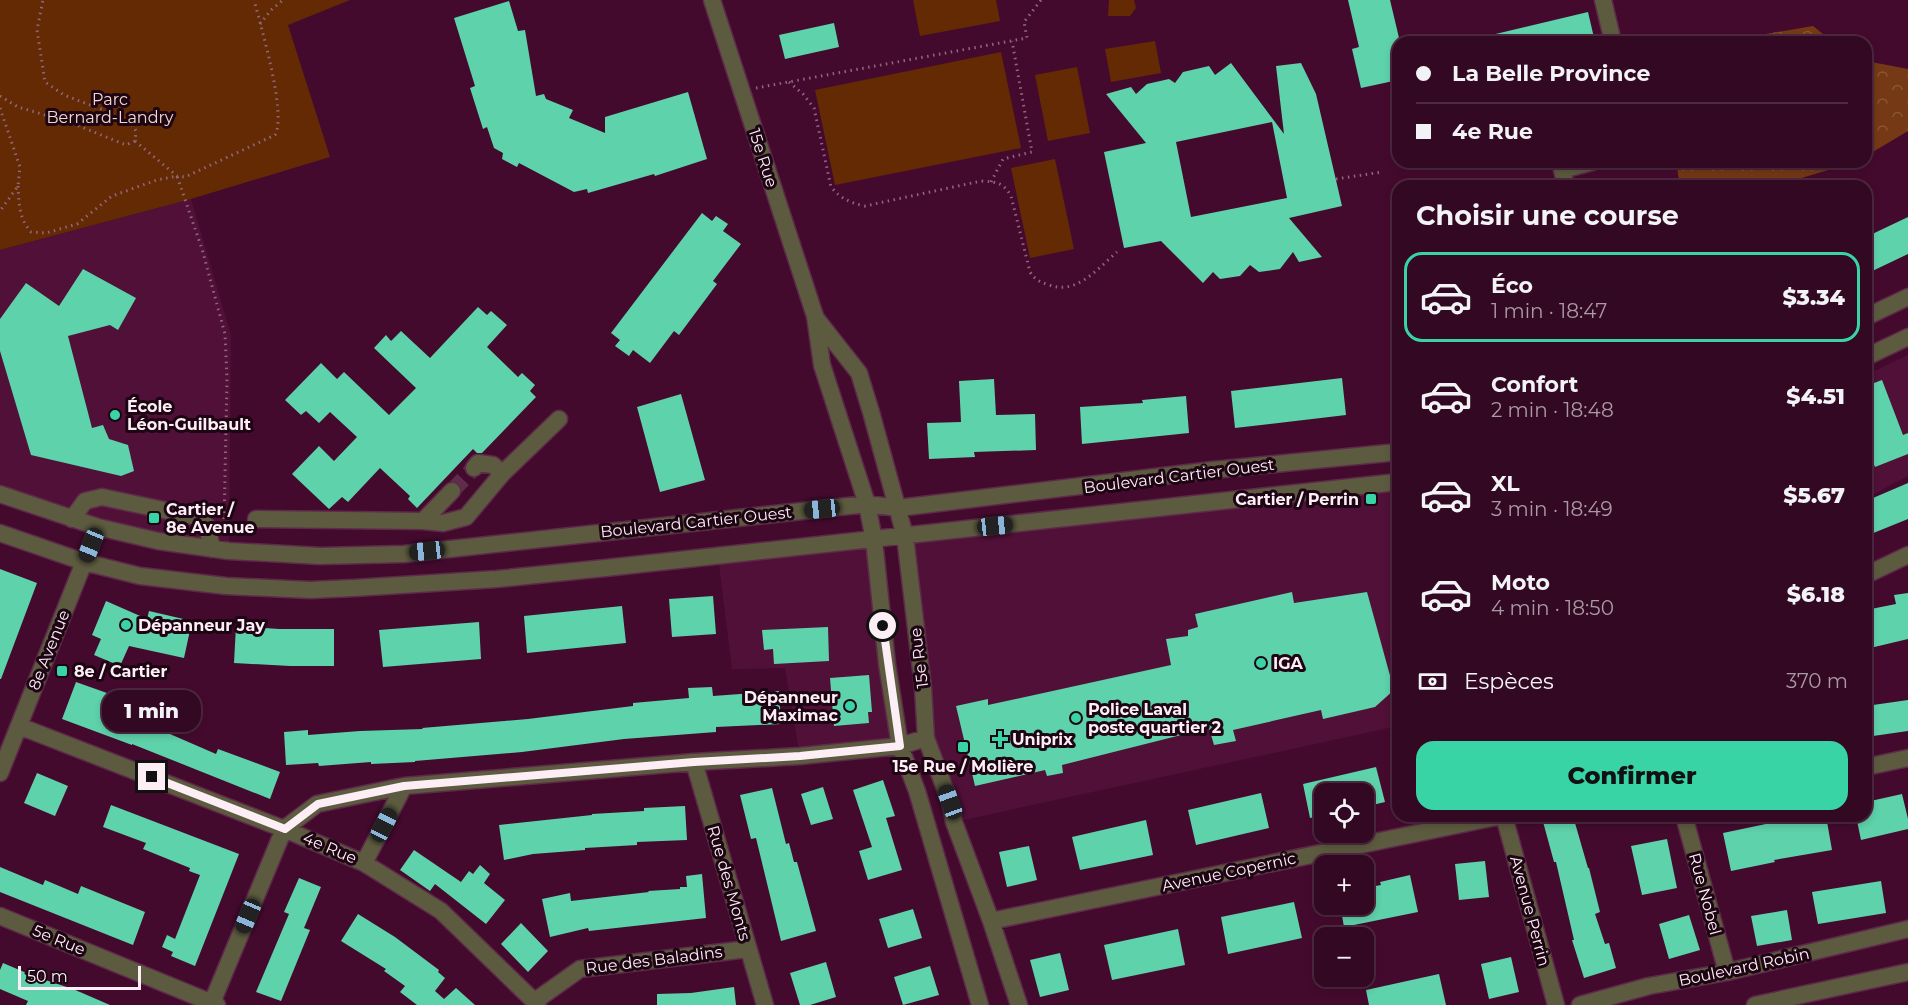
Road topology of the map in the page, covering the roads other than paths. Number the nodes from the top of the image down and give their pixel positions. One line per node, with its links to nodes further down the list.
1 (712, 0): 8 (street, 15e Rue)
2 (1603, 0): 3 (street)
3 (1612, 36)
4 (1570, 168): 5 (street)
5 (1564, 180)
6 (1908, 297): 7 (street)
7 (1872, 314)
8 (815, 316): 18 (street, 15e Rue); 19 (street, 15e Rue)
9 (1908, 337): 10 (street)
10 (1872, 354)
11 (558, 419): 14 (street)
12 (1392, 454): 19 (street, Boulevard Cartier Ouest)
13 (474, 468): 14 (street)
14 (502, 474): 22 (street)
15 (1392, 483): 25 (street, Boulevard Cartier Ouest)
16 (452, 490): 22 (street)
17 (0, 494): 20 (street, Boulevard Cartier Ouest)
18 (867, 504): 19 (street, Boulevard Cartier Ouest); 26 (street, 15e Rue); 27 (street, Boulevard Cartier Ouest)
19 (898, 508): 25 (street, 15e Rue)
20 (72, 519): 23 (street, Boulevard Cartier Ouest); 27 (street)
21 (256, 519): 22 (street)
22 (423, 521)
23 (98, 528): 27 (street, Boulevard Cartier Ouest); 29 (street, 8e Avenue)
24 (0, 533): 29 (street, Boulevard Cartier Ouest)
25 (905, 536): 26 (street, Boulevard Cartier Ouest); 32 (street, 15e Rue)
26 (874, 540): 29 (street, Boulevard Cartier Ouest); 33 (street, 15e Rue)
27 (218, 550)
28 (1908, 555): 30 (street)
29 (84, 562): 31 (street, 8e Avenue)
30 (1872, 572)
31 (19, 726): 37 (street, 8e Avenue); 42 (street, 4e Rue)
32 (926, 738): 33 (street); 45 (street, 15e Rue)
33 (900, 746): 35 (street); 53 (street, 15e Rue)
34 (1908, 758): 36 (street)
35 (694, 762): 38 (street); 47 (street, Rue des Monts)
36 (1872, 767)
37 (0, 773)
38 (404, 786): 42 (street); 43 (street)
39 (1473, 822): 45 (street, Avenue Copernic)
40 (1504, 822): 55 (street, Avenue Perrin)
41 (1686, 822): 48 (street, Rue Nobel)
42 (285, 829): 43 (street, 4e Rue); 51 (street)
43 (364, 863): 50 (street, 4e Rue)
44 (0, 916): 51 (street, 5e Rue)
45 (991, 921): 54 (street, 15e Rue)
46 (1908, 929): 48 (street, Boulevard Robin)
47 (748, 949): 50 (street, Rue des Baladins); 52 (street, Rue des Monts)
48 (1727, 972): 56 (street, Boulevard Robin)
49 (1908, 972): 57 (street)
50 (537, 1003)
51 (213, 1004)
52 (765, 1005)
53 (980, 1005)
54 (1019, 1005)
55 (1556, 1005)
56 (1580, 1005)
57 (1755, 1005)

